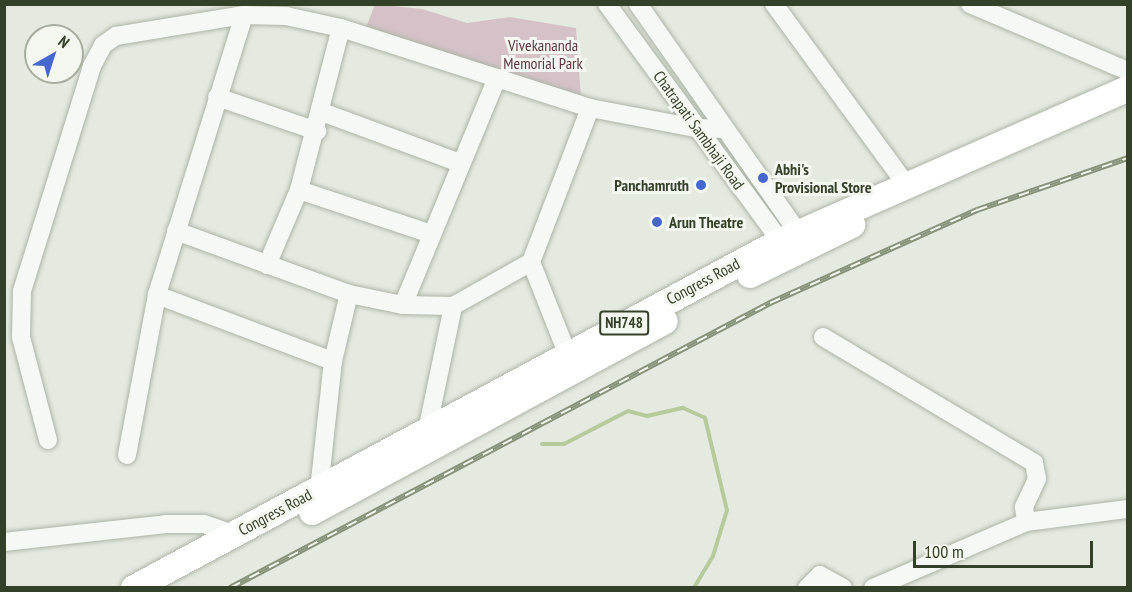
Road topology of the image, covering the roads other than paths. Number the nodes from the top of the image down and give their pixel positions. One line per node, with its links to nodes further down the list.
1 (607, 4): 14 (street, Chatrapati Sambhaji Road)
2 (638, 4): 15 (street, Chatrapati Sambhaji Road)
3 (774, 4): 18 (street)
4 (970, 4): 7 (street)
5 (244, 15): 6 (street); 10 (street); 29 (street)
6 (341, 28): 8 (street); 13 (street)
7 (1128, 71)
8 (497, 78): 12 (street); 17 (street)
9 (1128, 88): 18 (highway, Congress Road / NH748)
10 (217, 97): 16 (street); 20 (street)
11 (1128, 106): 22 (highway, Congress Road / NH748)
12 (590, 108): 14 (street); 23 (street)
13 (322, 112): 16 (street); 17 (street)
14 (696, 128): 15 (street); 22 (street, Chatrapati Sambhaji Road)
15 (726, 129): 22 (street, Chatrapati Sambhaji Road)
16 (316, 131): 19 (street)
17 (460, 163): 21 (street)
18 (905, 183): 22 (highway, Congress Road / NH748)
19 (299, 190): 21 (street); 24 (street)
20 (176, 231): 24 (street); 26 (street)
21 (431, 234): 27 (street)
22 (794, 244): 31 (highway, Congress Road / NH748); 36 (highway, Congress Road / NH748)
23 (531, 262): 28 (street); 31 (street)
24 (267, 265): 25 (street)
25 (349, 294): 27 (street); 32 (street)
26 (157, 295): 32 (street); 35 (street)
27 (404, 305): 28 (street)
28 (453, 306): 33 (street)
29 (13, 337): 34 (street)
30 (823, 337): 38 (street)
31 (567, 353): 33 (highway, Congress Road / NH748)
32 (333, 360): 36 (street)
33 (428, 426): 36 (highway, Congress Road / NH748)
34 (48, 440)
35 (127, 454)
36 (318, 499): 39 (highway, Congress Road / NH748); 42 (highway, Congress Road / NH748)
37 (1128, 509): 38 (street)
38 (1026, 522): 45 (street)
39 (233, 534): 40 (street); 41 (highway, Congress Road / NH748)
40 (4, 542)
41 (134, 588)
42 (170, 588)
43 (807, 588): 44 (street)
44 (843, 588)
45 (873, 588)

